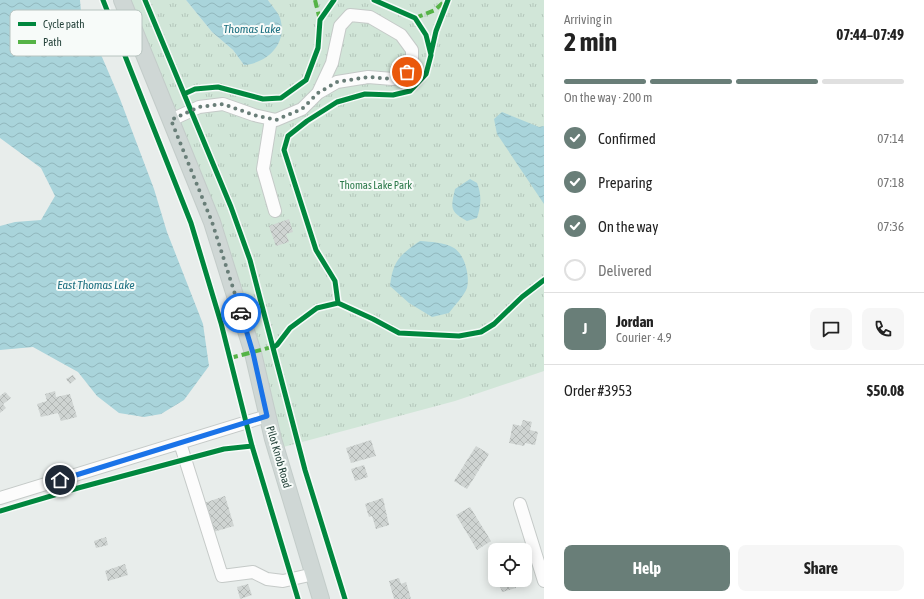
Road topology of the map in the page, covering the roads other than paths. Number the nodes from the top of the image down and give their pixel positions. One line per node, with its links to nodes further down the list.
1 (122, 0): 2 (main road, Pilot Knob Road)
2 (126, 10)
3 (142, 49): 6 (main road, Pilot Knob Road)
4 (318, 93): 4 (street); 5 (street)
5 (271, 119): 6 (street); 7 (street)
6 (171, 120): 8 (main road, Pilot Knob Road)
7 (275, 212)
8 (267, 416): 9 (street); 12 (main road, Pilot Knob Road)
9 (180, 443): 10 (street); 12 (street)
10 (0, 498)
11 (520, 504): 13 (street)
12 (314, 574): 14 (main road, Pilot Knob Road)
13 (544, 581)
14 (321, 599)

